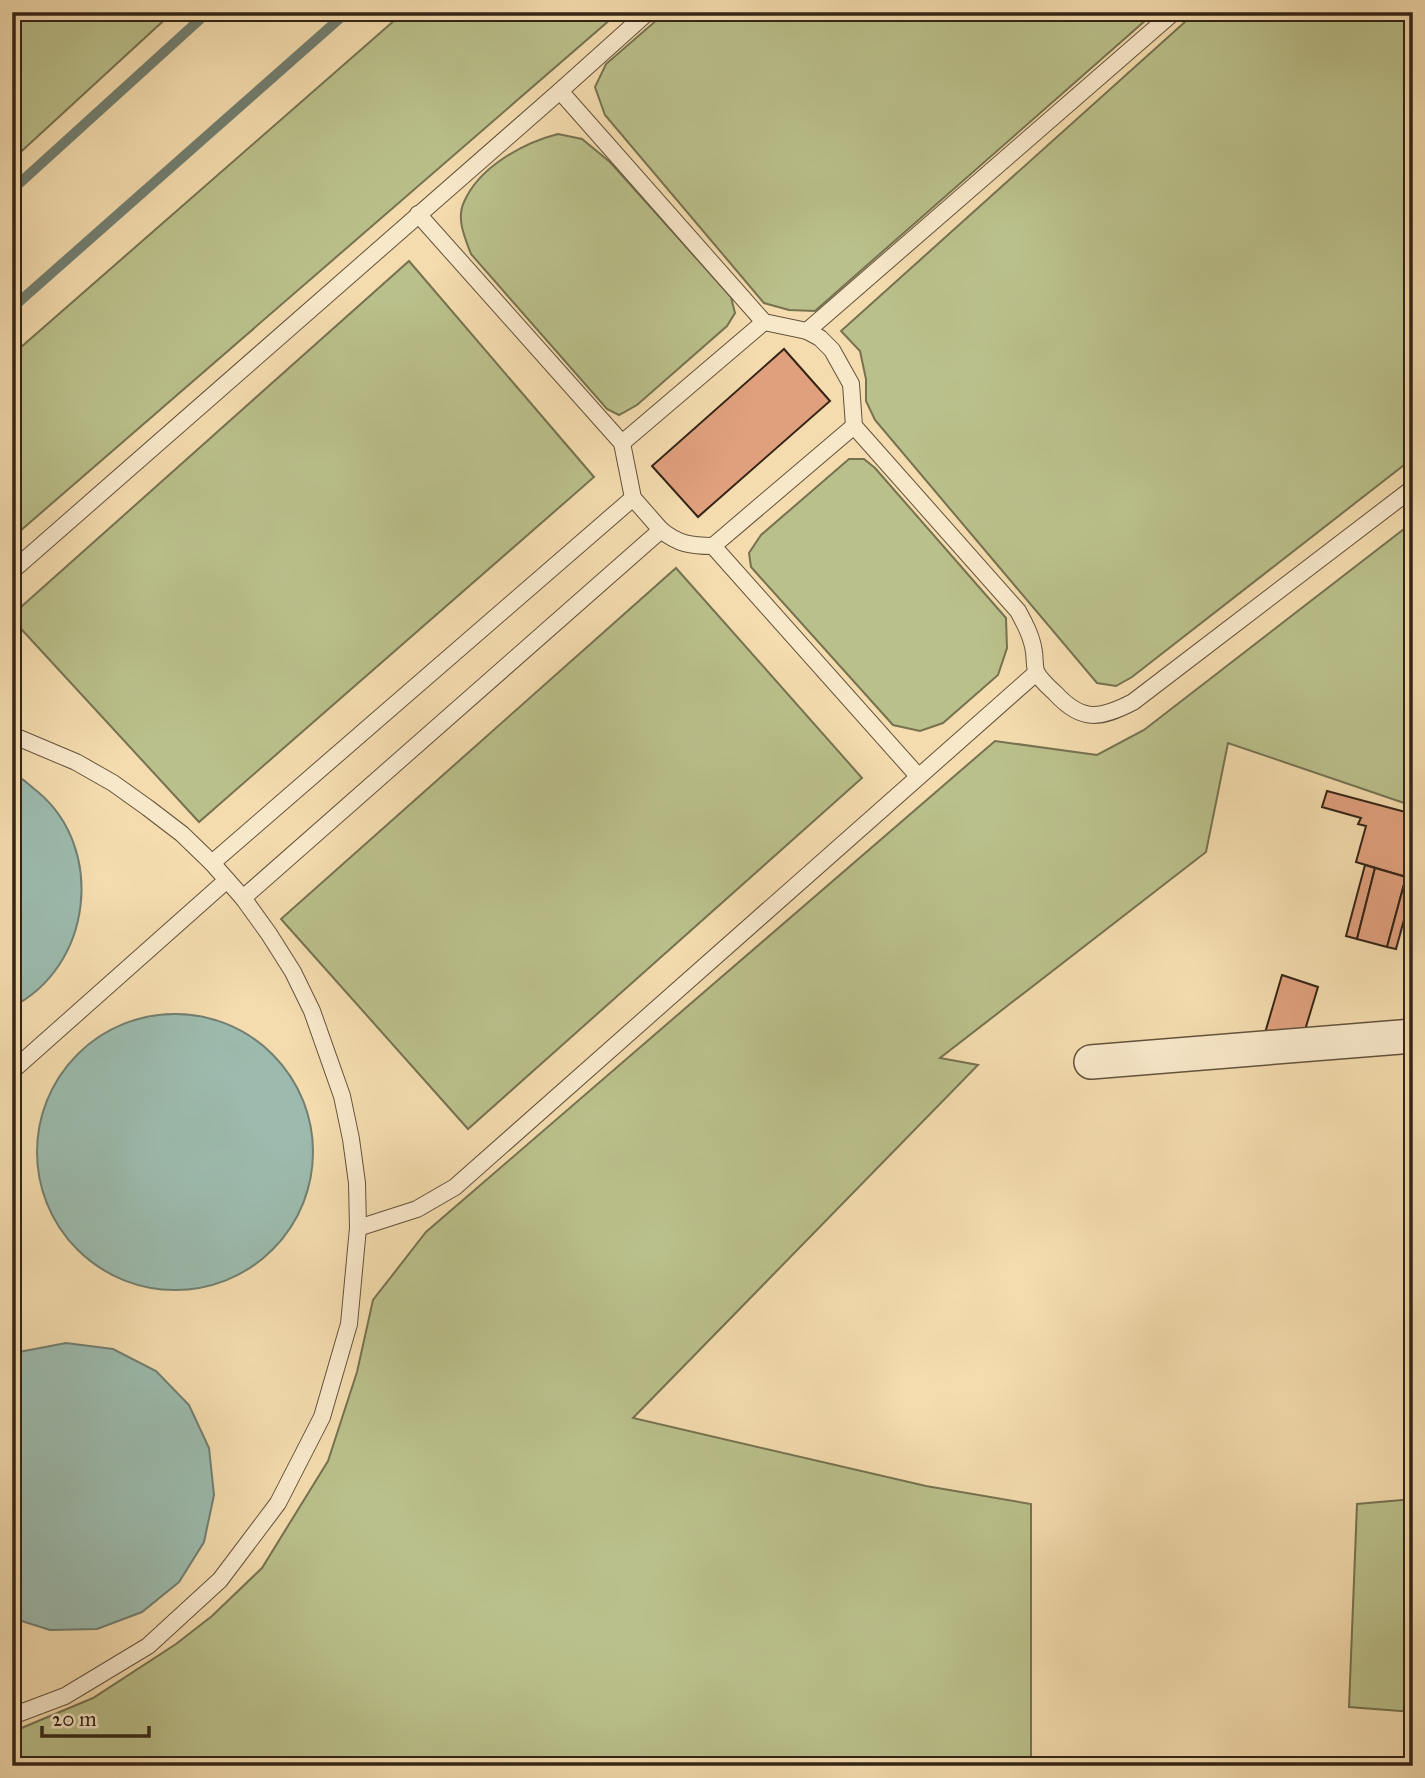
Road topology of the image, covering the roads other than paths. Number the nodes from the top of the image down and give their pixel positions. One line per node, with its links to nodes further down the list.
1 (648, 12): 3 (lane)
2 (1174, 12): 6 (lane)
3 (560, 90): 4 (lane); 5 (lane)
4 (418, 214): 8 (lane); 13 (lane)
5 (764, 322): 6 (lane); 8 (lane)
6 (807, 331): 7 (lane)
7 (854, 426): 12 (lane); 14 (lane)
8 (622, 443): 10 (lane)
9 (1413, 488): 14 (lane)
10 (633, 498): 11 (lane); 17 (lane)
11 (661, 530): 12 (lane); 19 (lane)
12 (713, 546): 16 (lane)
13 (12, 571)
14 (1036, 673): 16 (lane)
15 (12, 735): 17 (lane)
16 (918, 776): 23 (lane)
17 (212, 863): 18 (lane)
18 (227, 880): 19 (lane); 22 (lane)
19 (243, 898): 23 (lane)
20 (1413, 1036): 21 (street)
21 (1091, 1062)
22 (12, 1071)
23 (358, 1228): 24 (lane)
24 (12, 1716)

